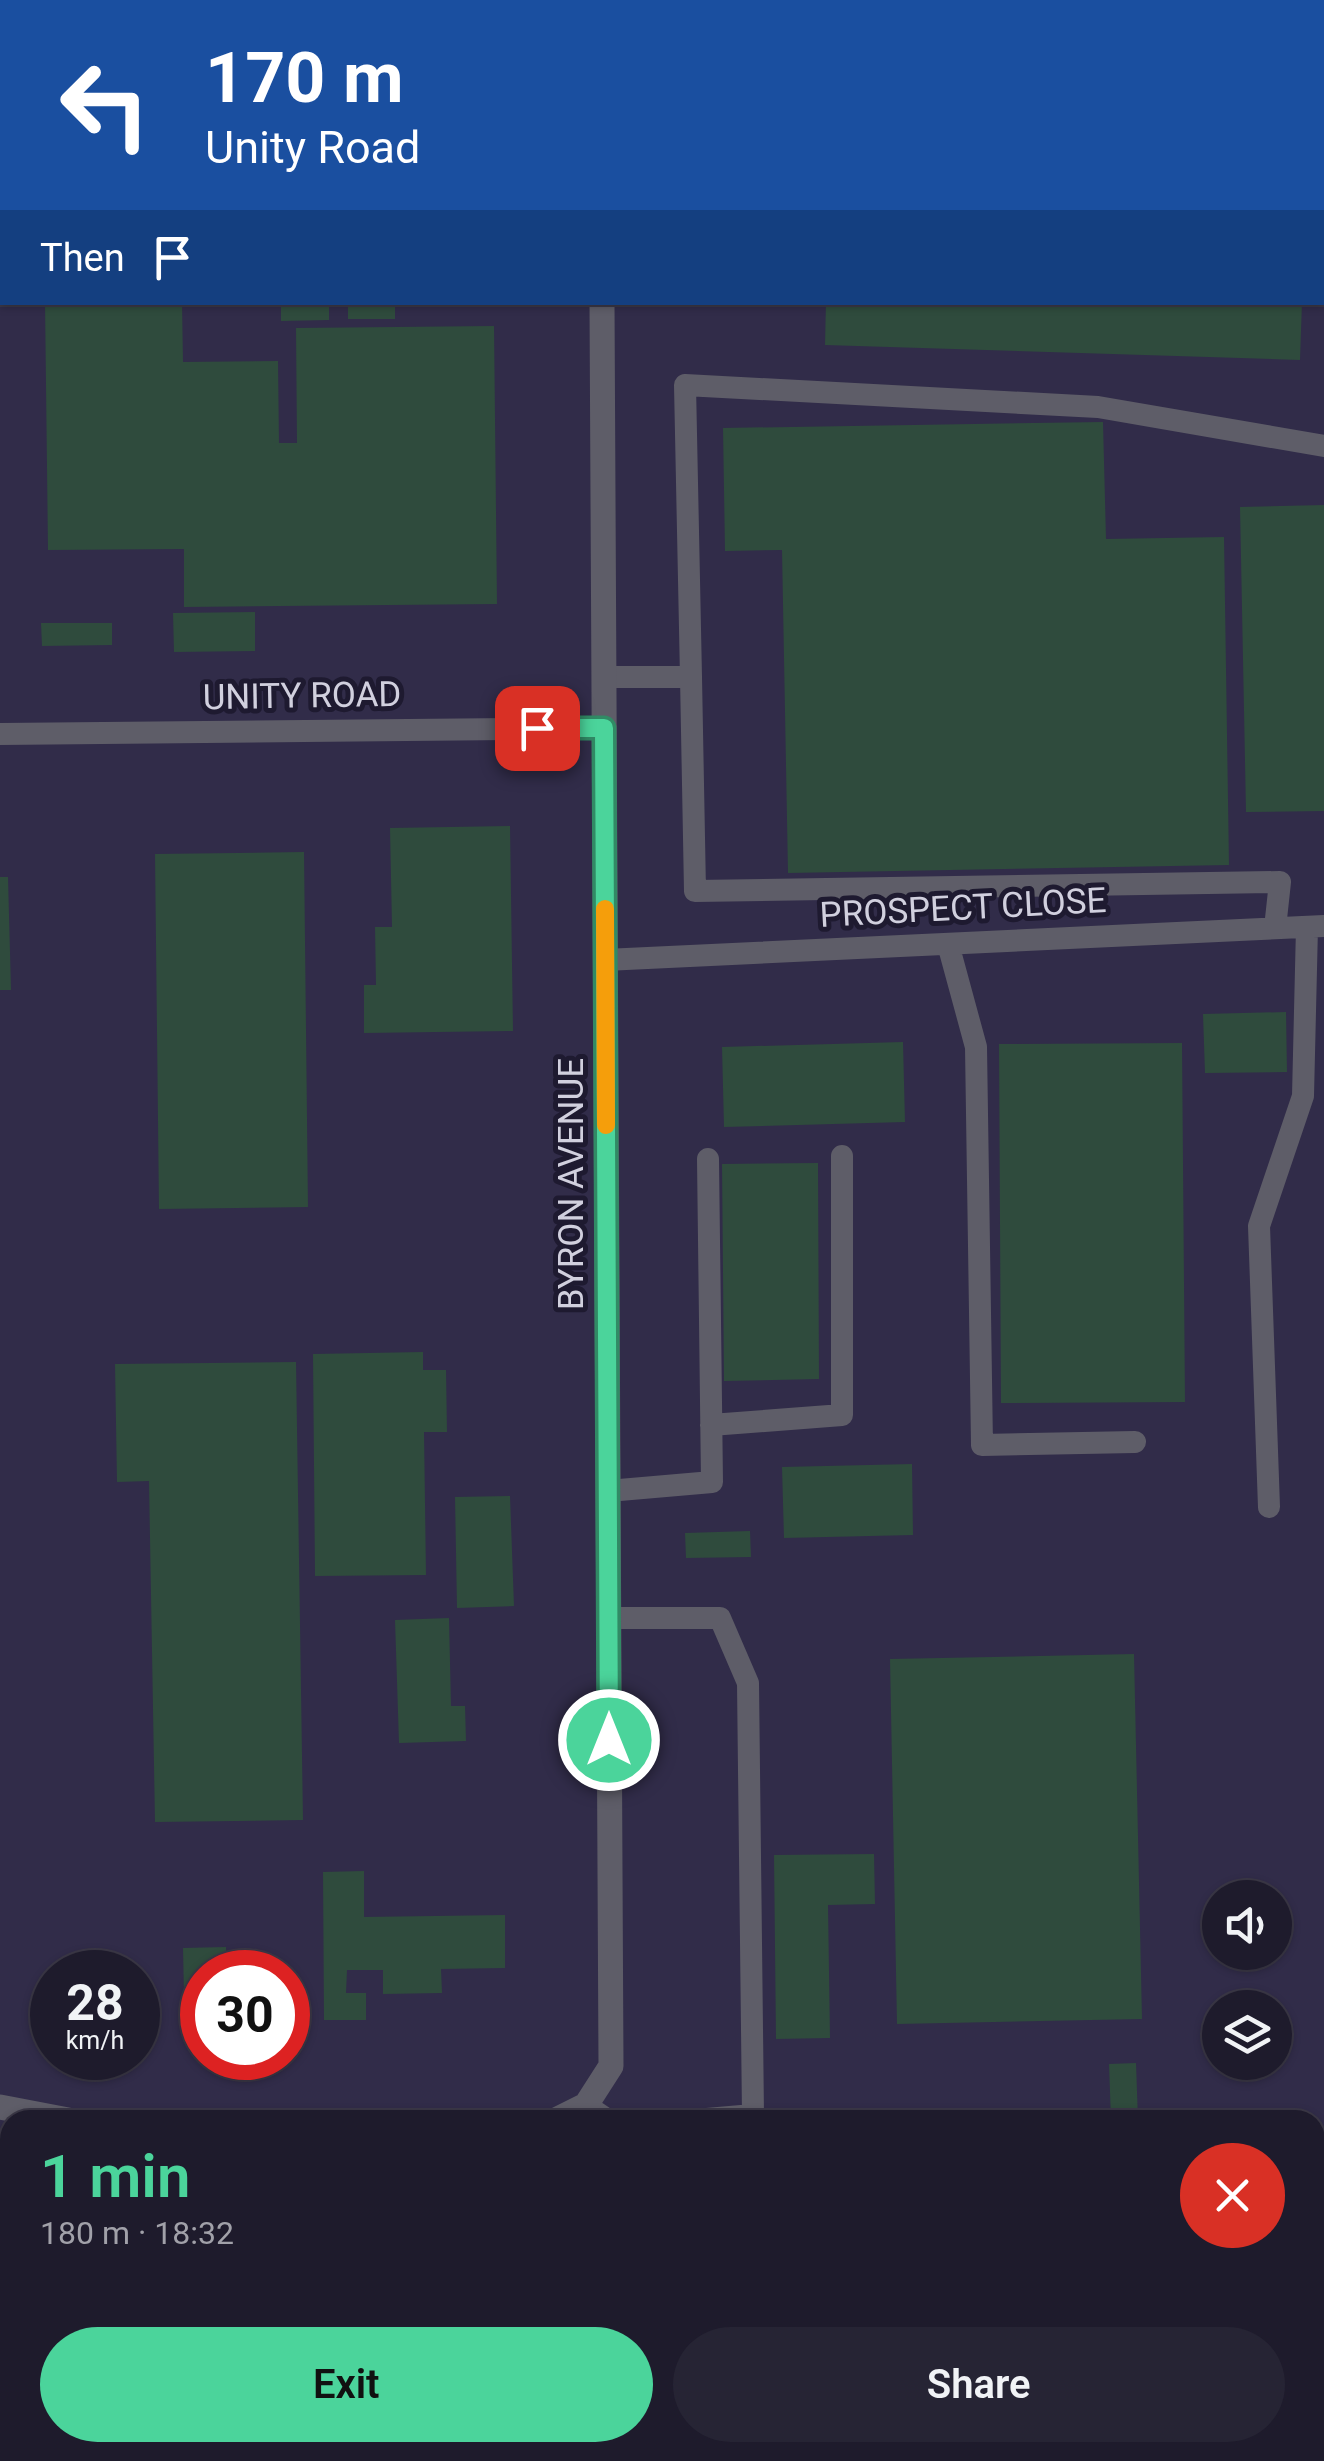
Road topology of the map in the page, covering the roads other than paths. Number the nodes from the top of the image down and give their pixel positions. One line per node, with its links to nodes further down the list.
1 (602, 305): 4 (street, BYRON AVENUE)
2 (1324, 446): 3 (lane)
3 (691, 676): 4 (lane); 8 (lane)
4 (604, 678): 5 (street, BYRON AVENUE)
5 (604, 728): 6 (lane, UNITY ROAD); 10 (street, BYRON AVENUE)
6 (0, 734)
7 (1315, 926): 8 (lane, PROSPECT CLOSE); 16 (lane)
8 (1275, 928): 9 (lane, PROSPECT CLOSE)
9 (948, 944): 10 (lane, PROSPECT CLOSE); 14 (lane)
10 (605, 960): 15 (street, BYRON AVENUE)
11 (842, 1156): 13 (lane)
12 (708, 1158): 13 (lane)
13 (711, 1425): 15 (lane)
14 (1135, 1442)
15 (608, 1492): 17 (street, BYRON AVENUE)
16 (1269, 1507)
17 (609, 1618): 18 (street, BYRON AVENUE); 21 (lane)
18 (586, 2104): 19 (street); 20 (lane)
19 (575, 2110)
20 (594, 2110)
21 (752, 2110)

